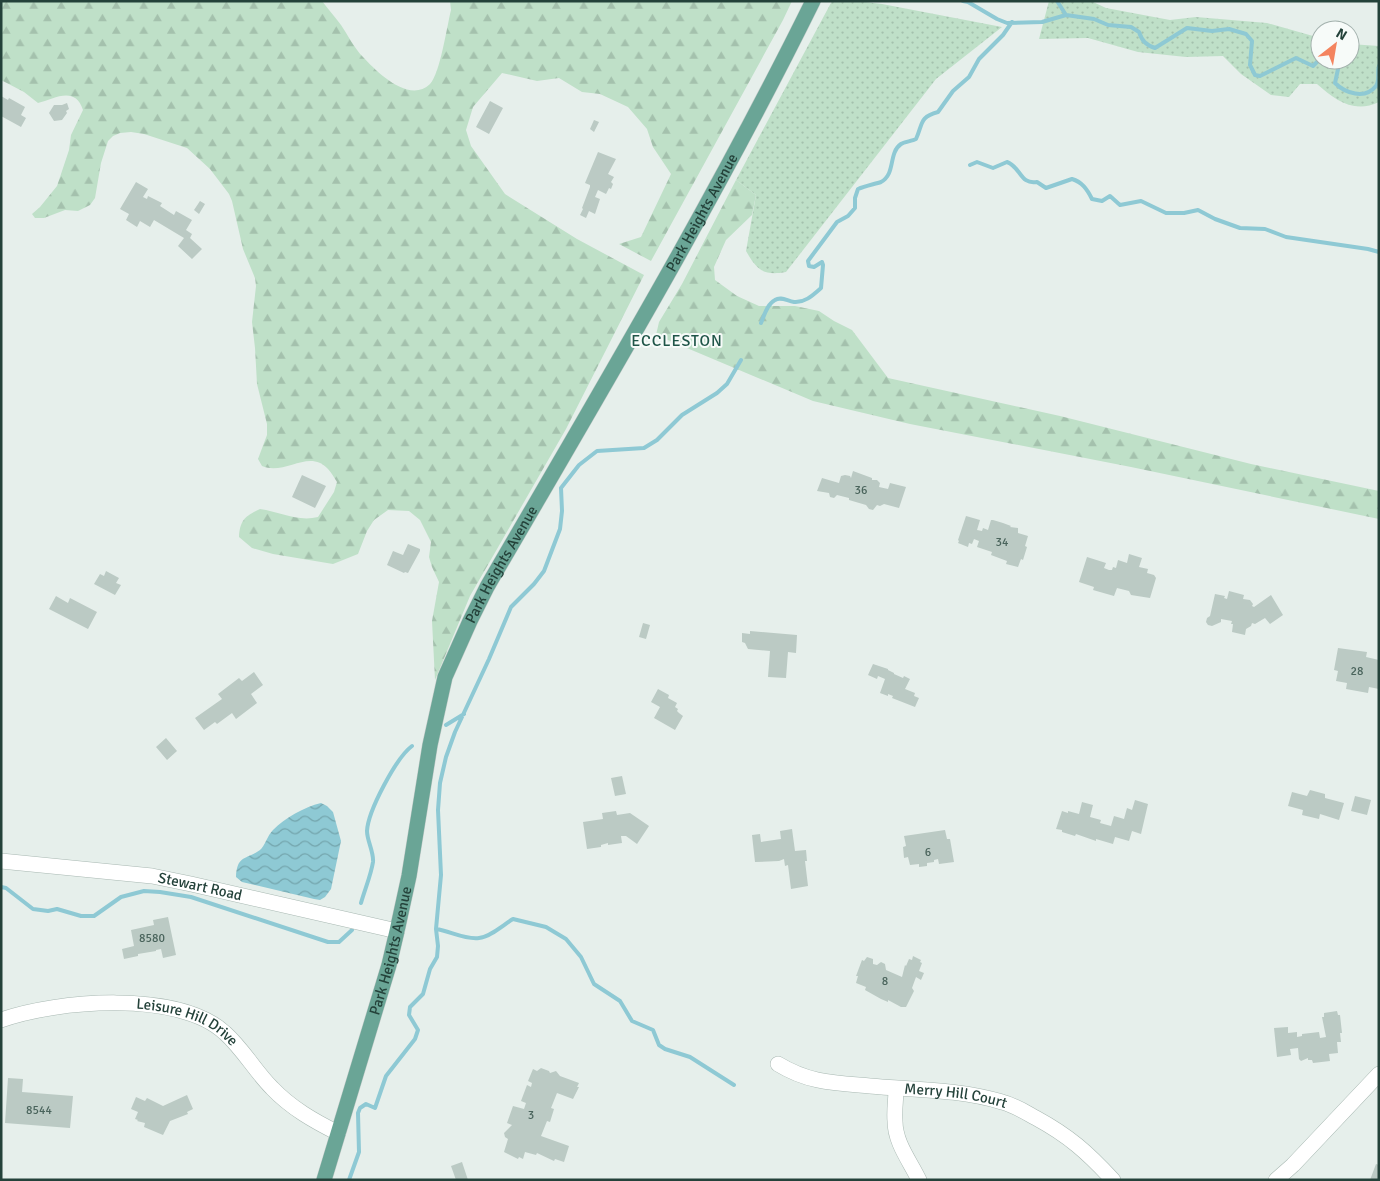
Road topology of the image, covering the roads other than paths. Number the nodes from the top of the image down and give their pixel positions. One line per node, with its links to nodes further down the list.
1 (813, 1): 3 (main road, Park Heights Avenue)
2 (1, 861): 3 (street, Stewart Road)
3 (398, 931): 8 (main road, Park Heights Avenue)
4 (1, 1020): 8 (street, Leisure Hill Drive)
5 (778, 1064): 7 (street, Merry Hill Court)
6 (1379, 1074): 12 (street)
7 (896, 1089): 10 (street); 11 (street, Merry Hill Court)
8 (338, 1133): 9 (main road, Park Heights Avenue)
9 (324, 1180)
10 (919, 1180)
11 (1112, 1180)
12 (1276, 1180)

